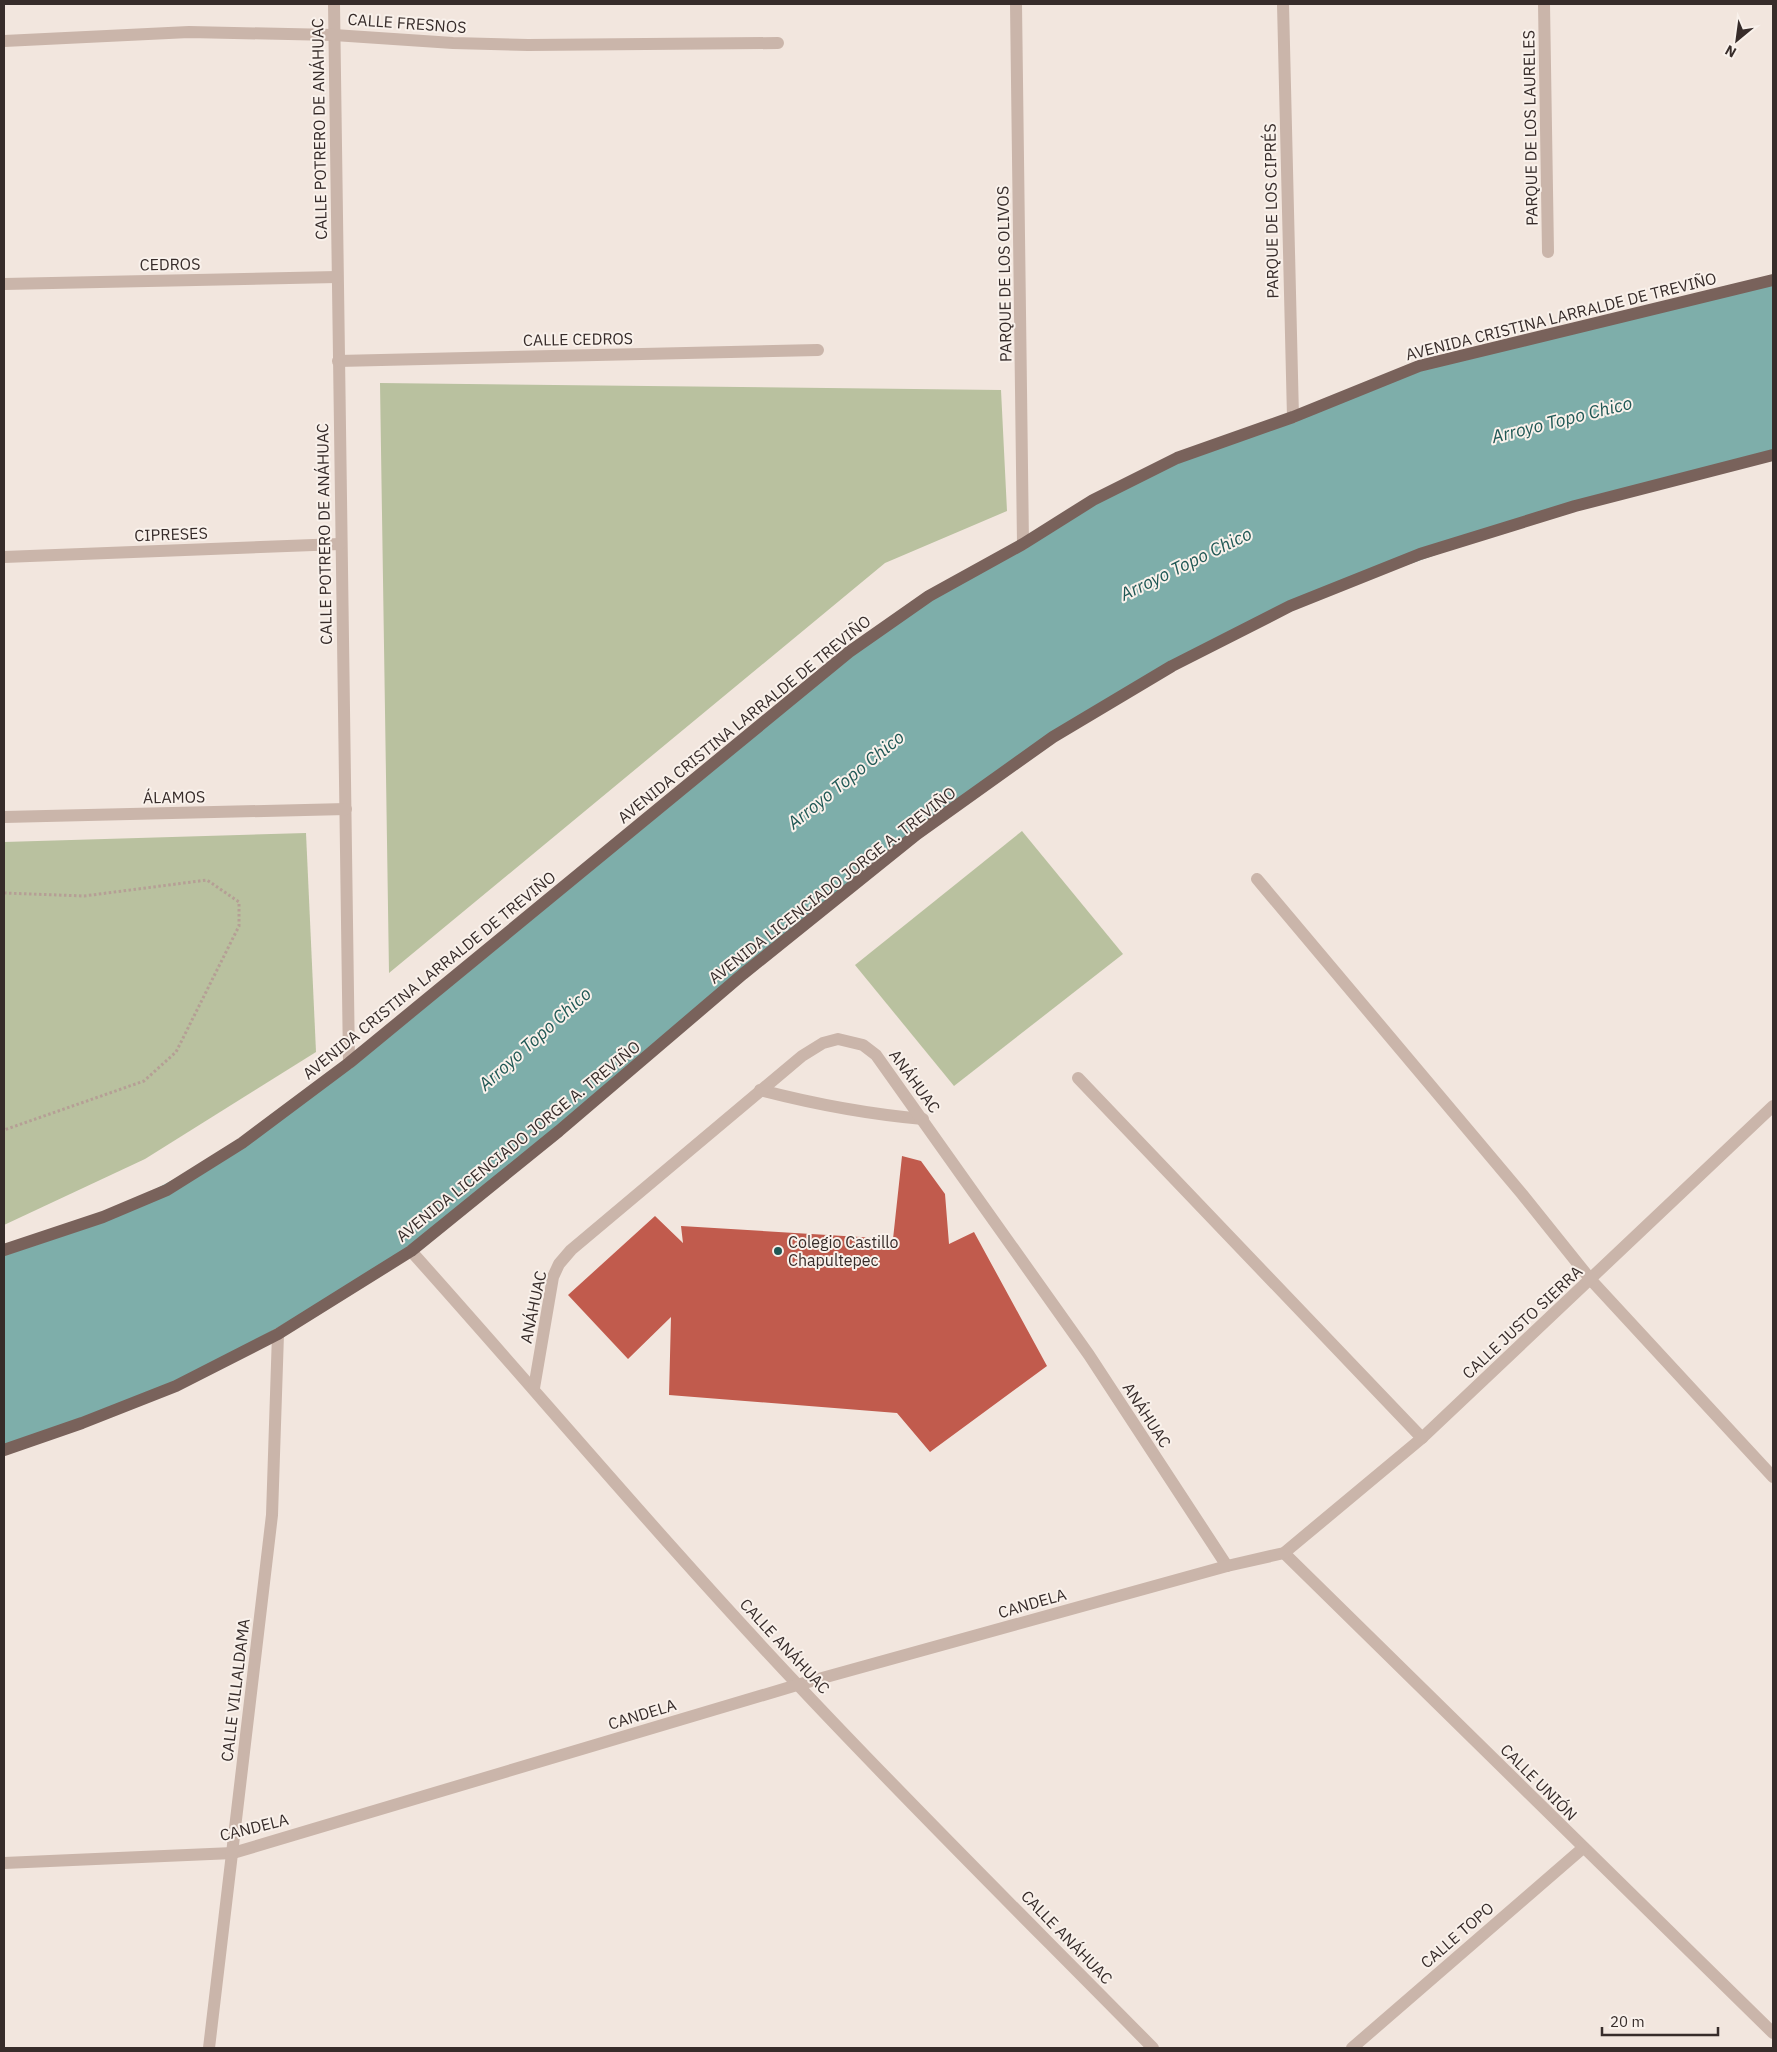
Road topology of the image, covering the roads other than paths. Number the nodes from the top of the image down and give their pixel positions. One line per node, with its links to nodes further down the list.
1 (334, 4): 5 (street, CALLE POTRERO DE ANÁHUAC)
2 (1016, 4): 17 (street, PARQUE DE LOS OLIVOS)
3 (1282, 4): 14 (street, PARQUE DE LOS CIPRÉS)
4 (1544, 4): 8 (street, PARQUE DE LOS LAURELES)
5 (334, 35): 6 (street, CALLE FRESNOS); 7 (street, CALLE FRESNOS); 9 (street, CALLE POTRERO DE ANÁHUAC)
6 (4, 41)
7 (778, 43)
8 (1548, 252)
9 (337, 277): 11 (street, CEDROS); 13 (street, CALLE POTRERO DE ANÁHUAC)
10 (1773, 280): 14 (main road, AVENIDA CRISTINA LARRALDE DE TREVIÑO)
11 (4, 284)
12 (818, 350): 13 (street, CALLE CEDROS)
13 (338, 361): 16 (street, CALLE POTRERO DE ANÁHUAC)
14 (1293, 417): 17 (main road, AVENIDA CRISTINA LARRALDE DE TREVIÑO)
15 (1773, 455): 28 (main road, AVENIDA LICENCIADO JORGE A. TREVIÑO)
16 (340, 544): 18 (street, CIPRESES); 19 (street, CALLE POTRERO DE ANÁHUAC)
17 (1023, 544): 22 (main road, AVENIDA CRISTINA LARRALDE DE TREVIÑO)
18 (4, 557)
19 (346, 809): 20 (street, ÁLAMOS); 22 (street, CALLE POTRERO DE ANÁHUAC)
20 (4, 817)
21 (1257, 879): 29 (street)
22 (349, 1064): 27 (main road, AVENIDA CRISTINA LARRALDE DE TREVIÑO)
23 (1078, 1078): 32 (street)
24 (760, 1090): 26 (street); 26 (street, ANÁHUAC); 31 (street, ANÁHUAC)
25 (1773, 1106): 29 (street, CALLE JUSTO SIERRA)
26 (923, 1119): 36 (street, ANÁHUAC)
27 (4, 1250)
28 (411, 1251): 30 (main road, AVENIDA LICENCIADO JORGE A. TREVIÑO); 31 (street, CALLE ANÁHUAC)
29 (1591, 1280): 32 (street, CALLE JUSTO SIERRA); 34 (street)
30 (278, 1334): 33 (main road, AVENIDA LICENCIADO JORGE A. TREVIÑO); 39 (street, CALLE VILLALDAMA)
31 (534, 1388): 37 (street, CALLE ANÁHUAC)
32 (1422, 1438): 35 (street, CALLE JUSTO SIERRA)
33 (4, 1450)
34 (1773, 1476)
35 (1284, 1553): 36 (street, CANDELA); 38 (street, CALLE UNIÓN)
36 (1227, 1566): 37 (street, CANDELA)
37 (797, 1685): 39 (street, CANDELA); 44 (street, CALLE ANÁHUAC)
38 (1583, 1848): 41 (street, CALLE UNIÓN); 45 (street, CALLE TOPO)
39 (233, 1853): 40 (street, CANDELA); 42 (street, CALLE VILLALDAMA)
40 (4, 1863)
41 (1773, 2033)
42 (209, 2043): 43 (street)
43 (219, 2048)
44 (1153, 2048)
45 (1352, 2048)

